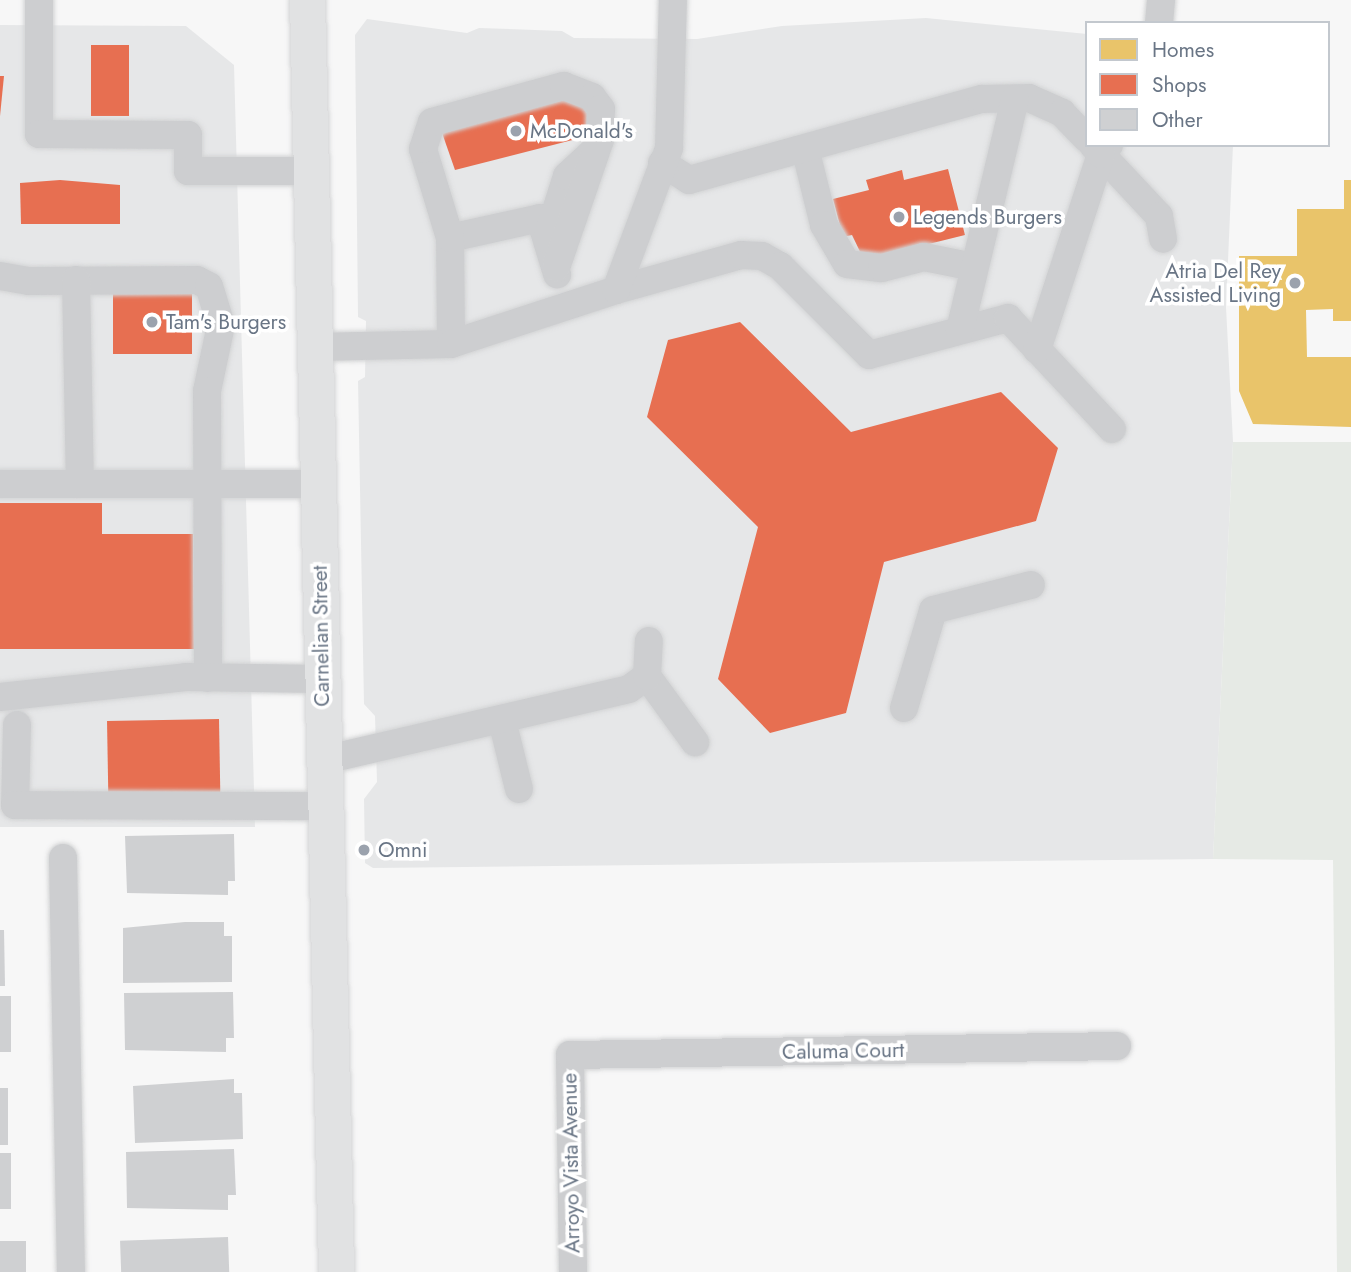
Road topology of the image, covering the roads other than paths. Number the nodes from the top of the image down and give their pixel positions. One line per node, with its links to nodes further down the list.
1 (39, 0): 13 (street)
2 (307, 0): 13 (main road, Carnelian Street)
3 (673, 0): 12 (street)
4 (1161, 0): 5 (street)
5 (1159, 21)
6 (1015, 99): 7 (street); 11 (street); 17 (street)
7 (1085, 135)
8 (1097, 147): 26 (street)
9 (1098, 147): 16 (street)
10 (598, 148): 14 (street); 15 (street); 18 (street)
11 (805, 148): 12 (street); 17 (street)
12 (662, 163): 21 (street)
13 (311, 171): 25 (main road, Carnelian Street)
14 (450, 238): 15 (street); 24 (street)
15 (547, 239): 18 (street)
16 (1163, 239)
17 (974, 267): 23 (street)
18 (556, 268): 22 (street)
19 (0, 276): 20 (street)
20 (76, 281): 29 (street); 30 (street)
21 (616, 290): 22 (street); 23 (street)
22 (564, 306): 24 (street)
23 (960, 330): 26 (street)
24 (451, 344): 25 (street)
25 (315, 347): 31 (main road, Carnelian Street)
26 (1037, 350): 27 (street)
27 (1112, 429)
28 (0, 484): 29 (street)
29 (80, 484): 30 (street)
30 (210, 484): 31 (street); 35 (street)
31 (318, 484): 36 (main road, Carnelian Street)
32 (1031, 585): 38 (street)
33 (649, 640): 34 (street)
34 (647, 676): 39 (street); 41 (street)
35 (208, 678): 36 (street); 37 (street)
36 (322, 679): 42 (main road, Carnelian Street)
37 (0, 697)
38 (904, 708)
39 (502, 720): 42 (street); 43 (street)
40 (17, 725): 44 (street)
41 (695, 741)
42 (324, 760): 44 (main road, Carnelian Street)
43 (519, 789)
44 (325, 806): 49 (main road, Carnelian Street)
45 (63, 858): 48 (street)
46 (1116, 1046): 47 (street, Caluma Court)
47 (569, 1055): 50 (street, Arroyo Vista Avenue)
48 (71, 1272)
49 (336, 1272)
50 (573, 1272)

